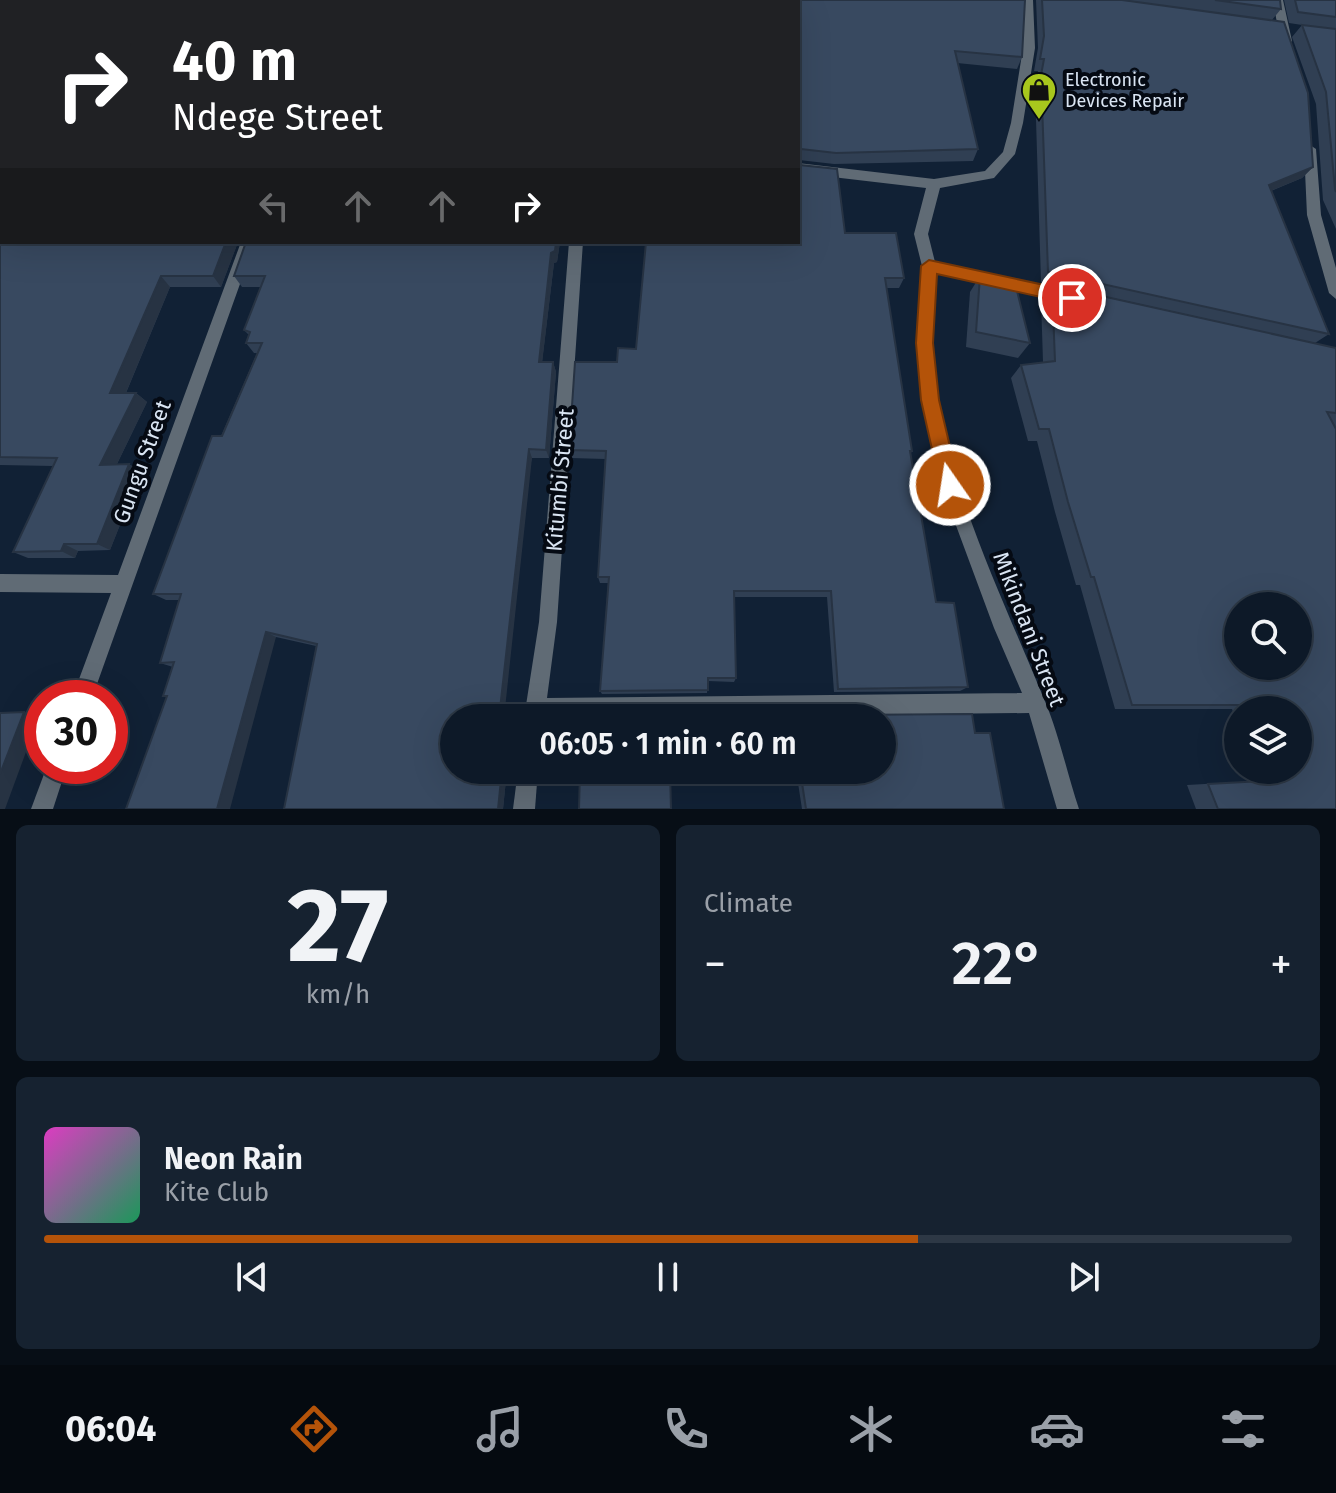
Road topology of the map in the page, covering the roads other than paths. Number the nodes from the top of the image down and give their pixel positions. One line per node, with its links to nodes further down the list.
1 (1028, 0): 6 (street)
2 (1278, 0): 3 (street)
3 (1289, 51)
4 (1309, 135): 10 (street)
5 (800, 168): 6 (street)
6 (934, 184): 9 (street, Mikindani Street)
7 (247, 244): 13 (street, Gungu Street)
8 (576, 244): 16 (street, Kitumbi Street)
9 (929, 266): 11 (street); 15 (street, Mikindani Street)
10 (1336, 293)
11 (1087, 301)
12 (0, 583): 13 (street)
13 (124, 584): 14 (street, Gungu Street)
14 (89, 680)
15 (1036, 703): 17 (street); 22 (street, Mikindani Street)
16 (535, 704)
17 (896, 706)
18 (51, 784): 20 (street)
19 (527, 784): 21 (street)
20 (42, 809)
21 (524, 809)
22 (1068, 809)

